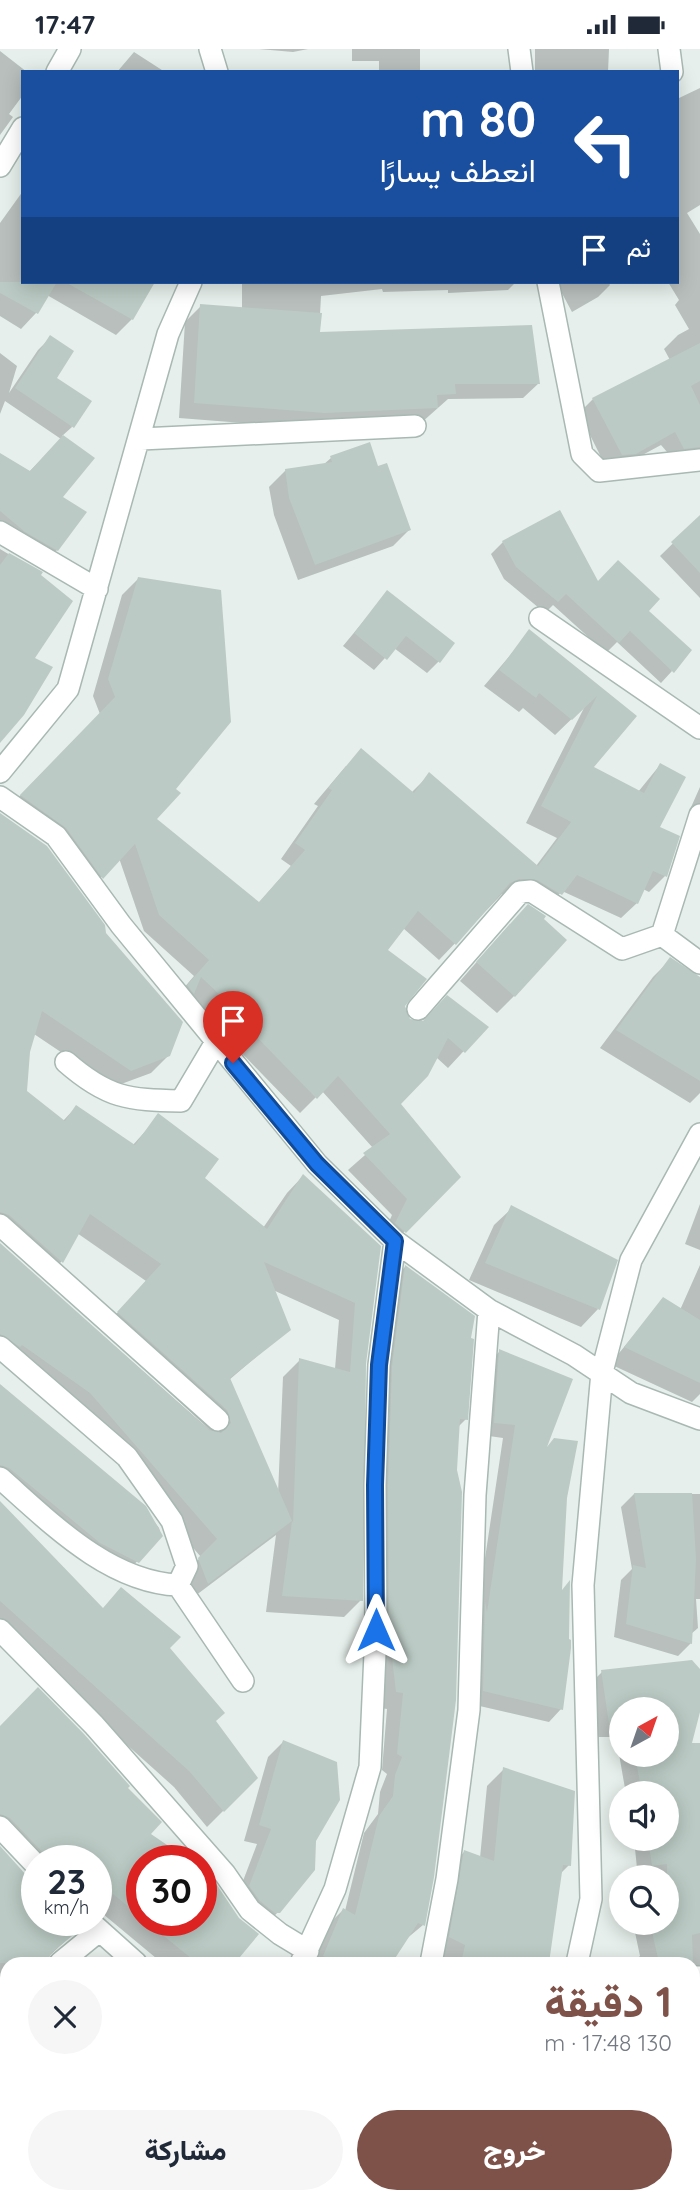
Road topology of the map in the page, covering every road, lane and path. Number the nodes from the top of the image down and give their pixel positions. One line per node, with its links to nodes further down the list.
1 (70, 49): 5 (street)
2 (210, 49): 6 (street)
3 (519, 49): 7 (street)
4 (669, 49): 8 (street)
5 (58, 70)
6 (216, 70)
7 (522, 70)
8 (671, 70)
9 (21, 131): 10 (street)
10 (0, 166)
11 (190, 284): 14 (street)
12 (548, 284): 15 (street)
13 (415, 426): 14 (street)
14 (141, 439): 17 (street)
15 (700, 460)
16 (0, 532): 17 (street)
17 (97, 589): 20 (street)
18 (540, 618): 19 (street)
19 (700, 728)
20 (0, 772)
21 (0, 797): 26 (street)
22 (700, 815): 23 (street)
23 (662, 935): 24 (street); 25 (street)
24 (700, 963)
25 (418, 1009)
26 (216, 1042): 27 (street); 30 (street)
27 (66, 1062)
28 (700, 1135): 33 (street)
29 (0, 1225): 35 (street)
30 (395, 1241): 31 (street); 46 (street)
31 (489, 1310): 33 (street); 47 (street)
32 (0, 1347): 37 (street)
33 (602, 1372): 34 (street); 48 (street)
34 (700, 1419)
35 (218, 1420)
36 (0, 1478): 37 (street)
37 (178, 1585): 39 (street)
38 (4, 1644): 46 (street)
39 (243, 1681)
40 (0, 1827): 41 (street)
41 (21, 1849)
42 (84, 1936): 44 (street)
43 (106, 1936): 45 (street)
44 (65, 1957)
45 (129, 1957)
46 (305, 1957)
47 (432, 1957)
48 (578, 1957)

